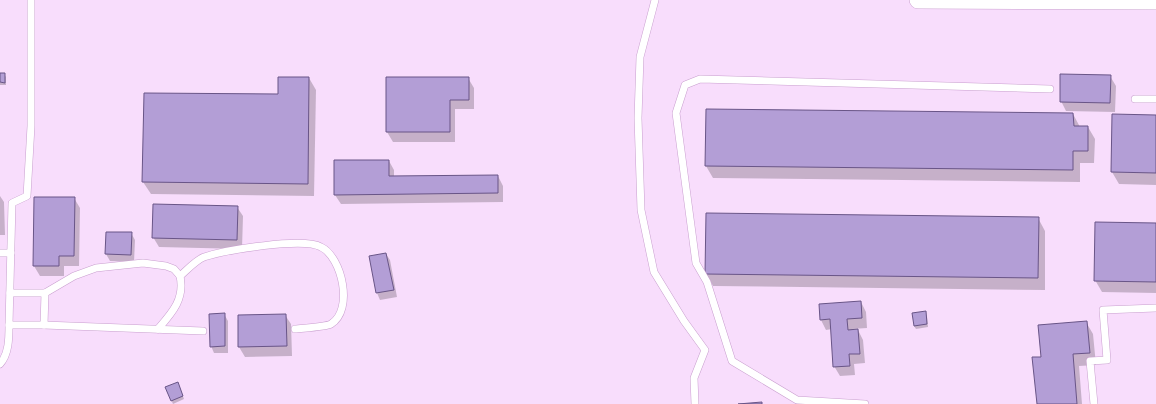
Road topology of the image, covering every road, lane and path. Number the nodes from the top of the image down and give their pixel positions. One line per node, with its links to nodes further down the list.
1 (31, 0): 9 (lane)
2 (655, 0): 20 (lane)
3 (918, 0): 4 (street)
4 (1156, 1)
5 (1050, 89): 21 (lane)
6 (1135, 99): 7 (lane)
7 (1156, 99)
8 (0, 253): 9 (lane)
9 (11, 253): 11 (lane)
10 (180, 276): 12 (lane); 16 (lane); 17 (lane)
11 (10, 293): 12 (lane); 14 (lane)
12 (45, 293): 15 (lane)
13 (1156, 308): 22 (lane)
14 (9, 325): 15 (lane); 19 (lane)
15 (44, 325): 16 (lane)
16 (158, 329): 18 (lane)
17 (295, 329)
18 (203, 331)
19 (0, 364)
20 (695, 404)
21 (865, 404)
22 (1094, 404)

